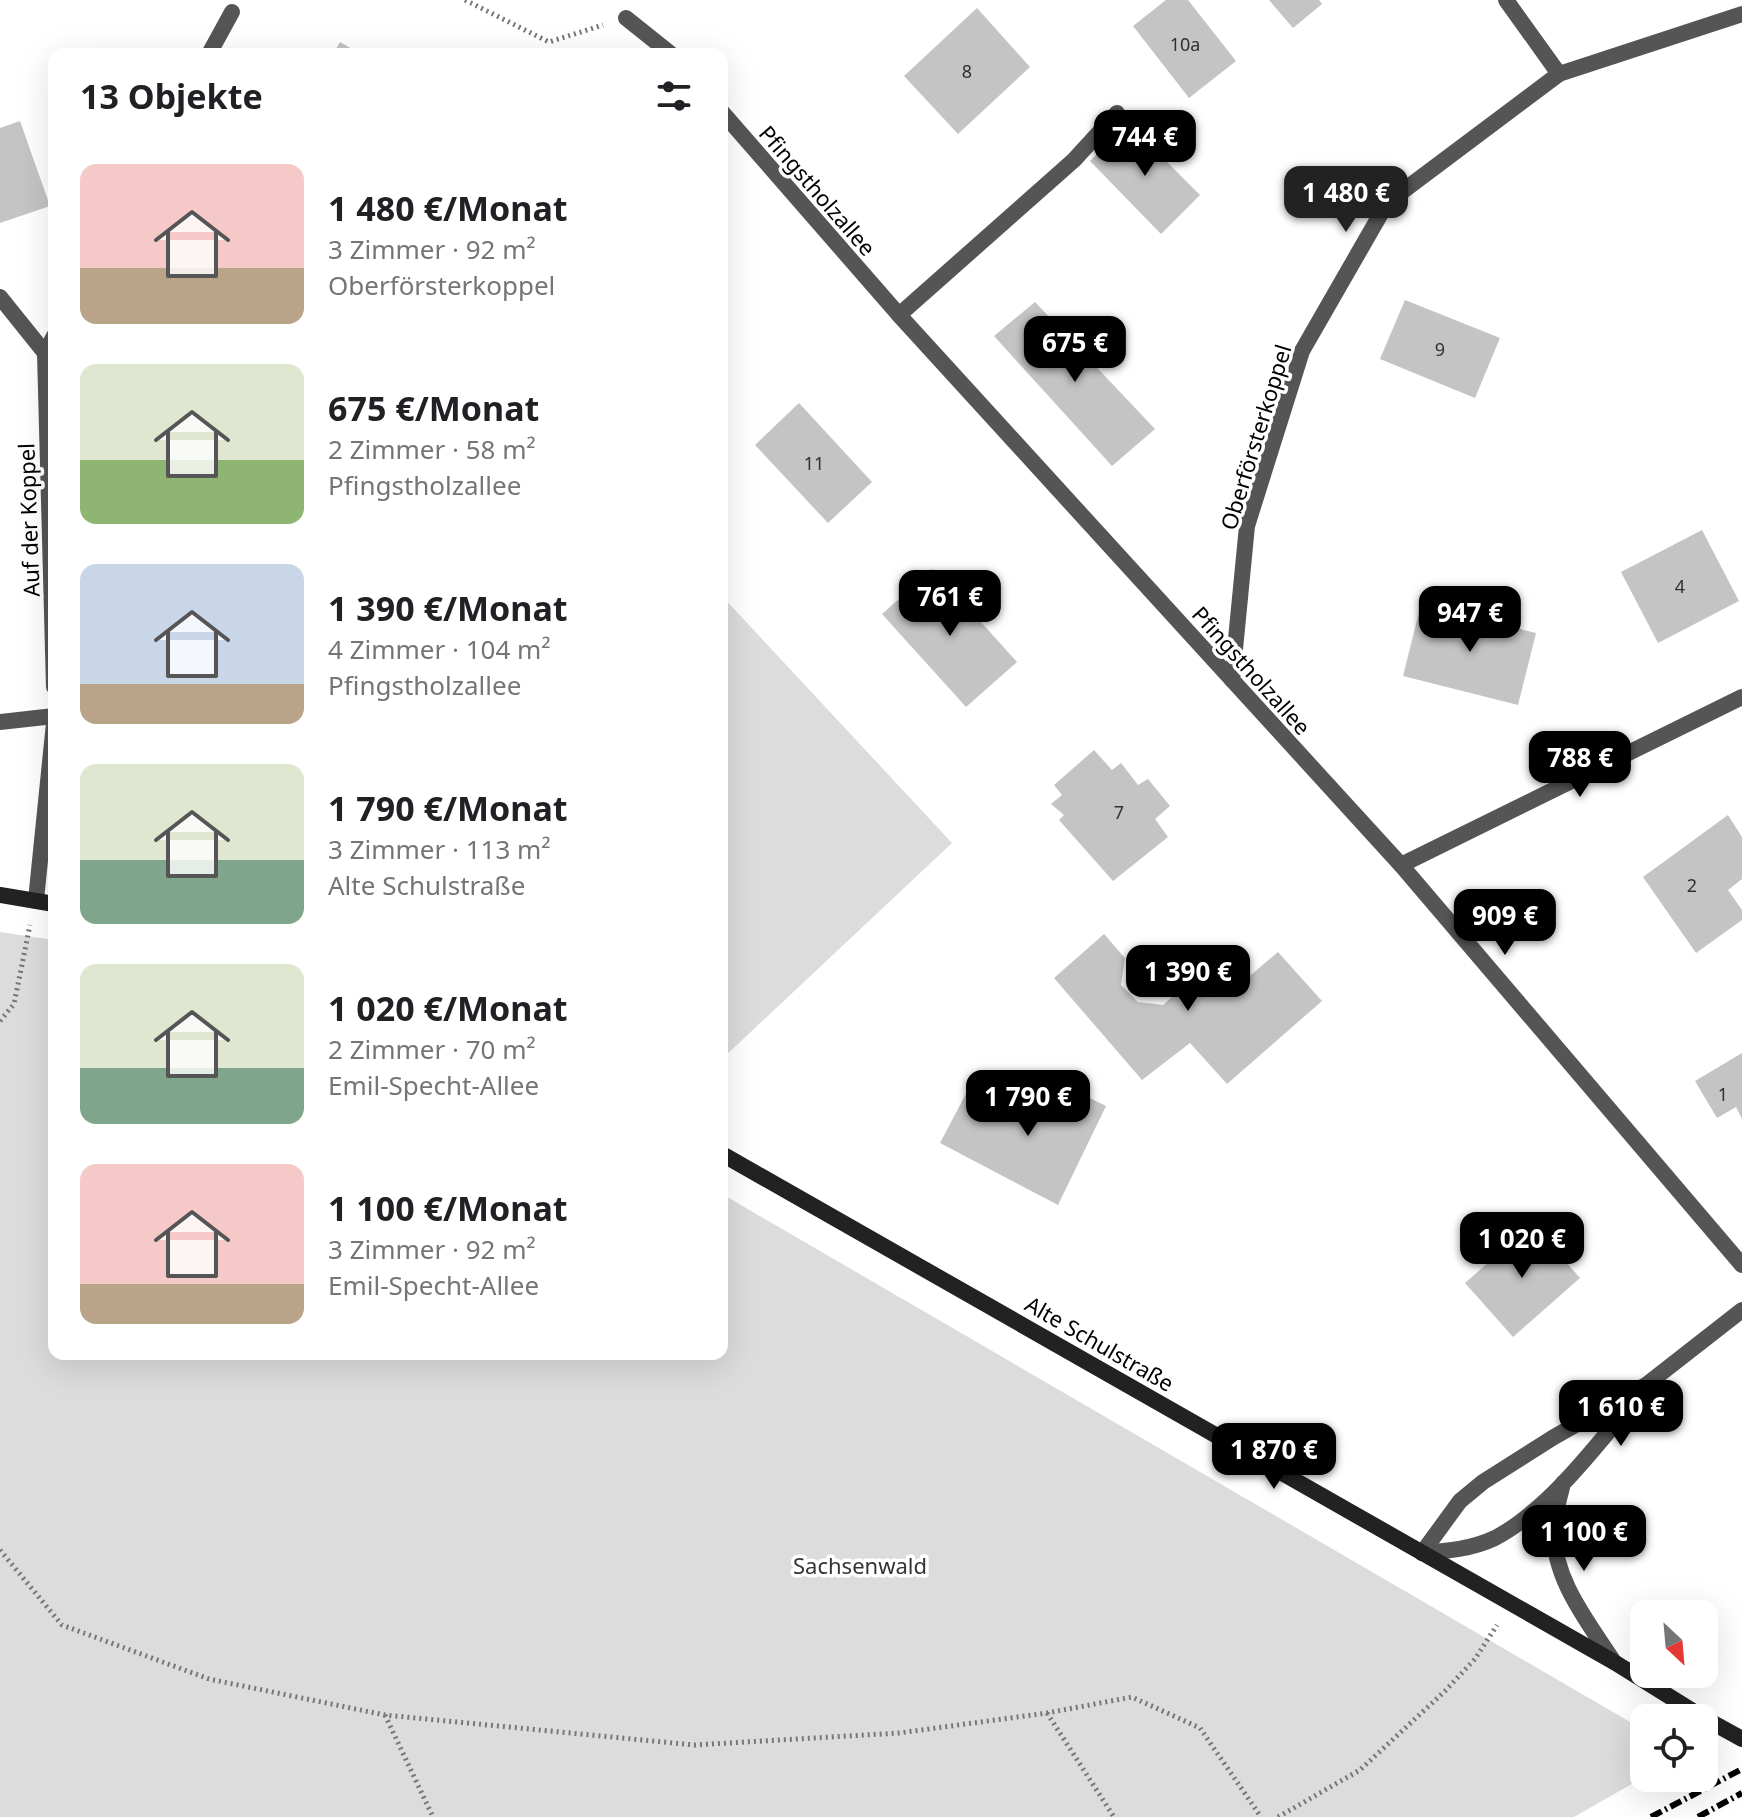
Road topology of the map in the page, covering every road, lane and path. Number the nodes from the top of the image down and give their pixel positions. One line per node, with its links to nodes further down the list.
1 (465, 0): 5 (path)
2 (1506, 0): 8 (street)
3 (232, 12): 6 (street)
4 (1742, 14): 8 (street, Oberförsterkoppel)
5 (626, 18): 7 (street)
6 (212, 48)
7 (664, 48)
8 (1559, 74): 16 (street, Oberförsterkoppel)
9 (1117, 113): 12 (street)
10 (728, 119): 12 (street, Pfingstholzallee)
11 (0, 297): 14 (street)
12 (899, 315): 16 (street, Pfingstholzallee)
13 (48, 347): 14 (street, Auf der Koppel)
14 (45, 353): 15 (street, Auf der Koppel)
15 (48, 464)
16 (1232, 680): 21 (street, Pfingstholzallee)
17 (1742, 697): 21 (street)
18 (48, 717): 19 (street)
19 (0, 722)
20 (48, 782): 23 (street)
21 (1401, 865): 27 (street, Pfingstholzallee)
22 (0, 895): 23 (main road)
23 (36, 900): 24 (main road); 25 (path)
24 (48, 903)
25 (0, 1021)
26 (728, 1157): 32 (main road, Alte Schulstraße)
27 (1742, 1265)
28 (1742, 1310): 29 (street)
29 (1646, 1385): 30 (street); 32 (street)
30 (1563, 1481): 32 (street); 34 (street)
31 (0, 1550): 37 (path)
32 (1422, 1553): 33 (main road, Alte Schulstraße)
33 (1510, 1603): 34 (main road, Alte Schulstraße); 43 (path)
34 (1614, 1662): 35 (main road, Alte Schulstraße)
35 (1681, 1704)
36 (1047, 1713): 37 (path); 41 (path); 42 (path)
37 (385, 1715): 40 (path)
38 (1718, 1726): 39 (main road, Alte Schulstraße)
39 (1742, 1739)
40 (433, 1817)
41 (1114, 1817)
42 (1261, 1817)
43 (1278, 1817)

